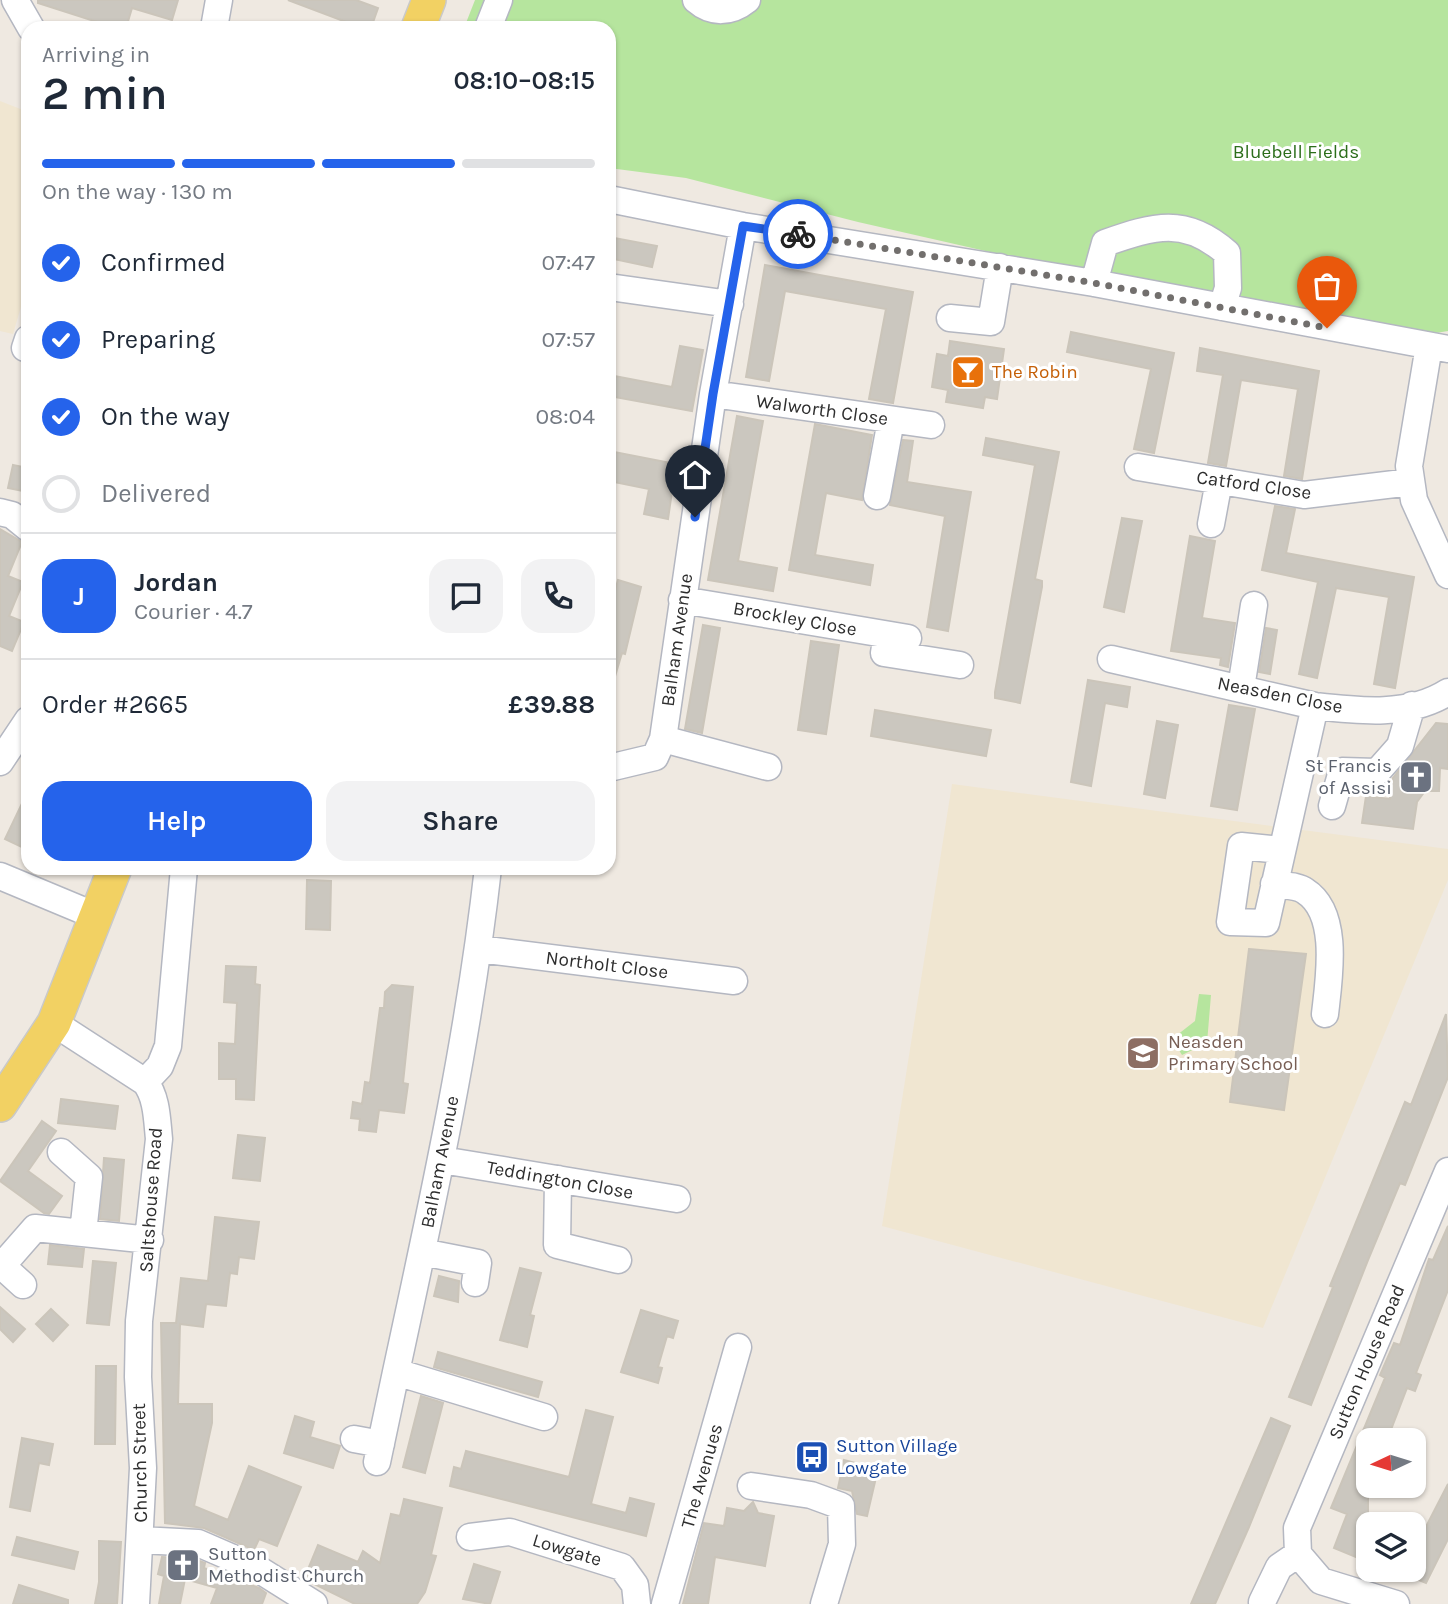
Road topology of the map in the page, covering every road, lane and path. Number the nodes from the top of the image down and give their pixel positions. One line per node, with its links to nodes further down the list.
1 (15, 0): 7 (street)
2 (219, 0): 8 (street)
3 (429, 0): 9 (main road)
4 (499, 0): 10 (street)
5 (696, 0): 6 (street)
6 (747, 0)
7 (27, 21)
8 (215, 21)
9 (421, 21)
10 (491, 21)
11 (616, 200): 12 (street)
12 (743, 226): 13 (street); 16 (street, Balham Avenue)
13 (1000, 267): 14 (street); 18 (street)
14 (1094, 283): 17 (street); 17 (street)
15 (616, 288): 16 (street)
16 (730, 304): 20 (street, Balham Avenue)
17 (1222, 307): 19 (street)
18 (950, 318)
19 (1439, 348): 25 (street)
20 (713, 394): 21 (street, Walworth Close); 31 (street, Balham Avenue)
21 (891, 419): 22 (street, Walworth Close); 26 (street)
22 (931, 425)
23 (1138, 467): 24 (street, Catford Close)
24 (1219, 481): 25 (street, Catford Close); 29 (street)
25 (1411, 482): 30 (street)
26 (877, 496)
27 (0, 512): 28 (street)
28 (21, 522)
29 (1211, 524)
30 (1446, 565)
31 (682, 600): 34 (street, Brockley Close); 40 (street, Balham Avenue)
32 (1254, 605): 35 (street)
33 (1111, 659): 35 (street, Neasden Close)
34 (960, 665)
35 (1241, 688): 38 (street, Neasden Close)
36 (1448, 692): 37 (street, Neasden Close)
37 (1412, 705): 38 (street, Neasden Close); 44 (street)
38 (1315, 706): 45 (street)
39 (21, 730): 41 (street)
40 (663, 739): 42 (street); 43 (street)
41 (0, 762)
42 (616, 766)
43 (768, 767)
44 (1332, 806)
45 (1280, 850): 50 (street); 50 (street)
46 (111, 875): 51 (main road)
47 (183, 875): 56 (street)
48 (487, 875): 52 (street, Balham Avenue)
49 (0, 876): 51 (street)
50 (1273, 884): 54 (street)
51 (96, 915): 55 (main road)
52 (479, 949): 53 (street, Northolt Close); 59 (street, Balham Avenue)
53 (734, 982)
54 (1325, 1014)
55 (54, 1023): 56 (street); 57 (main road)
56 (145, 1082): 64 (street, Saltshouse Road)
57 (0, 1105)
58 (61, 1152): 63 (street)
59 (442, 1160): 61 (street, Teddington Close); 65 (street, Balham Avenue)
60 (1448, 1171): 78 (street, Sutton House Road)
61 (558, 1179): 62 (street, Teddington Close); 66 (street)
62 (677, 1199)
63 (83, 1233): 64 (street); 67 (street)
64 (150, 1240): 70 (street, Saltshouse Road)
65 (422, 1252): 68 (street); 72 (street, Balham Avenue)
66 (618, 1260)
67 (1, 1267): 69 (street)
68 (475, 1283)
69 (23, 1284)
70 (139, 1321): 77 (street, Church Street)
71 (738, 1347): 83 (street, The Avenues)
72 (396, 1372): 73 (street); 74 (street, Balham Avenue)
73 (544, 1416)
74 (354, 1439)
75 (751, 1486): 84 (street)
76 (470, 1537): 82 (street, Lowgate)
77 (140, 1540): 80 (street, Church Street); 81 (street)
78 (1298, 1554): 79 (street); 85 (street)
79 (1262, 1602)
80 (136, 1604)
81 (314, 1604)
82 (637, 1604)
83 (665, 1604)
84 (824, 1604)
85 (1396, 1604)

